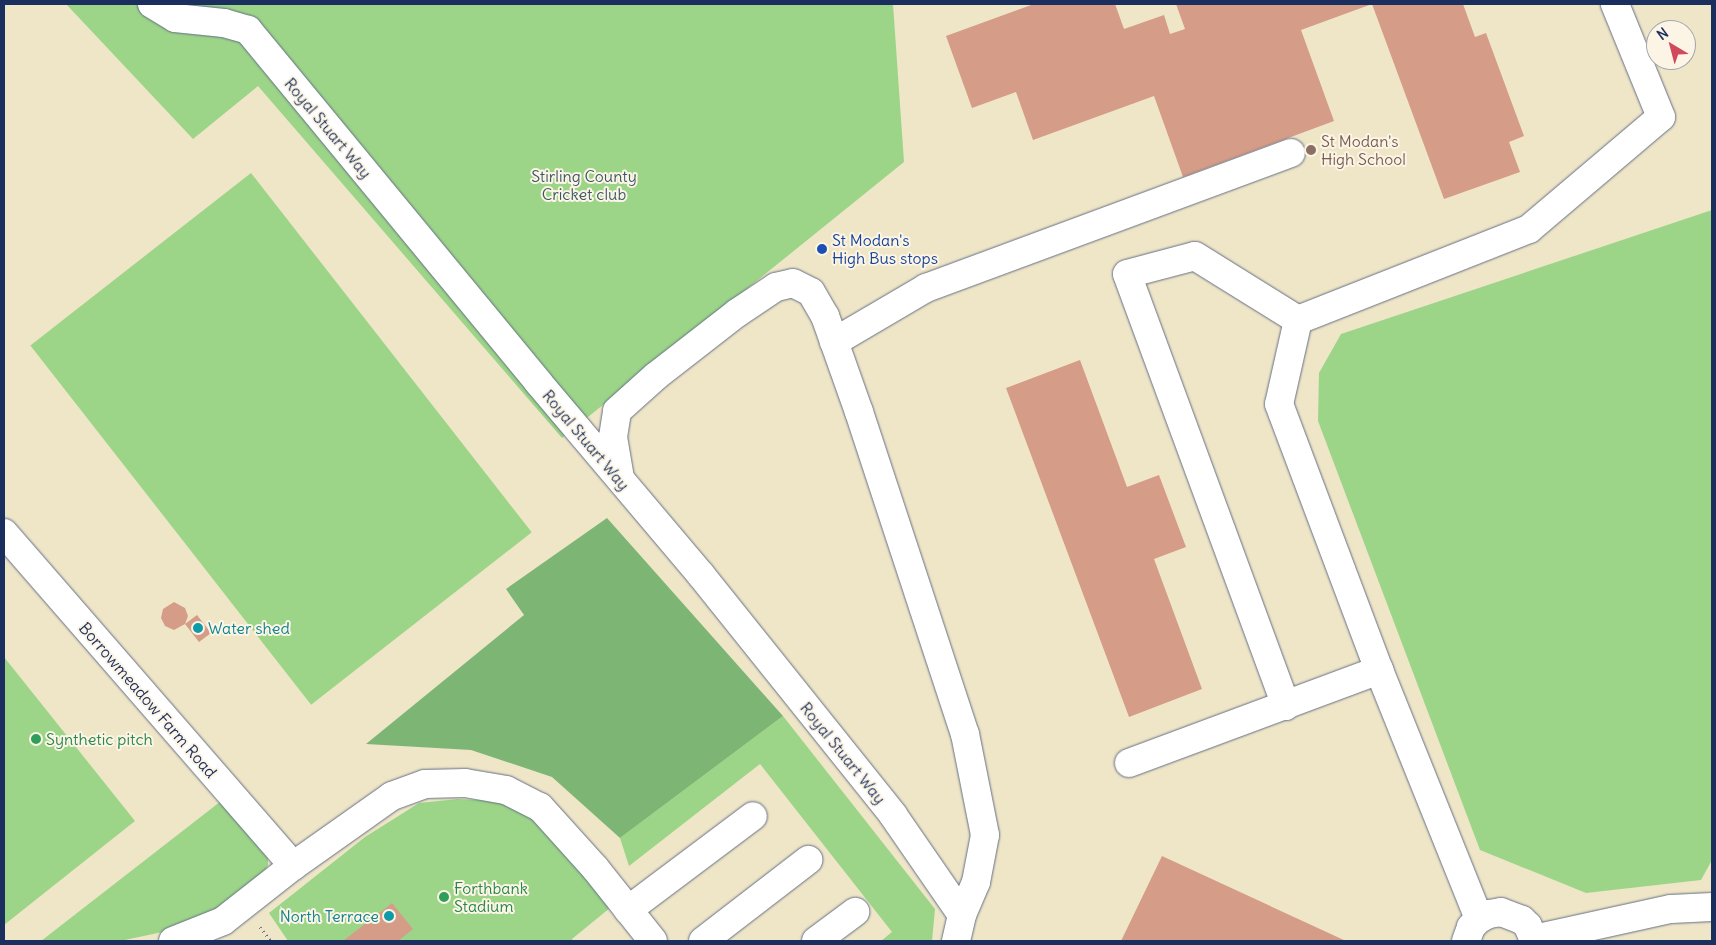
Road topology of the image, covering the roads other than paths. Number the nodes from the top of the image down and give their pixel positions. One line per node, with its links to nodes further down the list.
1 (152, 4): 6 (street, Royal Stuart Way)
2 (1615, 4): 4 (street)
3 (1291, 153): 5 (street)
4 (1298, 320): 8 (street); 9 (street)
5 (834, 342): 6 (street); 17 (street)
6 (620, 480): 17 (street, Royal Stuart Way)
7 (4, 533): 13 (street, Borrowmeadow Farm Road)
8 (1379, 670): 9 (street); 18 (street)
9 (1286, 706): 10 (street)
10 (1130, 763)
11 (753, 816): 15 (street)
12 (808, 860): 22 (street)
13 (293, 866): 15 (street); 20 (street)
14 (1712, 907): 19 (street)
15 (628, 910): 21 (street)
16 (855, 912): 23 (street)
17 (962, 915): 24 (street)
18 (1472, 930): 19 (street)
19 (1534, 940)
20 (172, 941)
21 (653, 941)
22 (703, 941)
23 (816, 941)
24 (956, 941)

